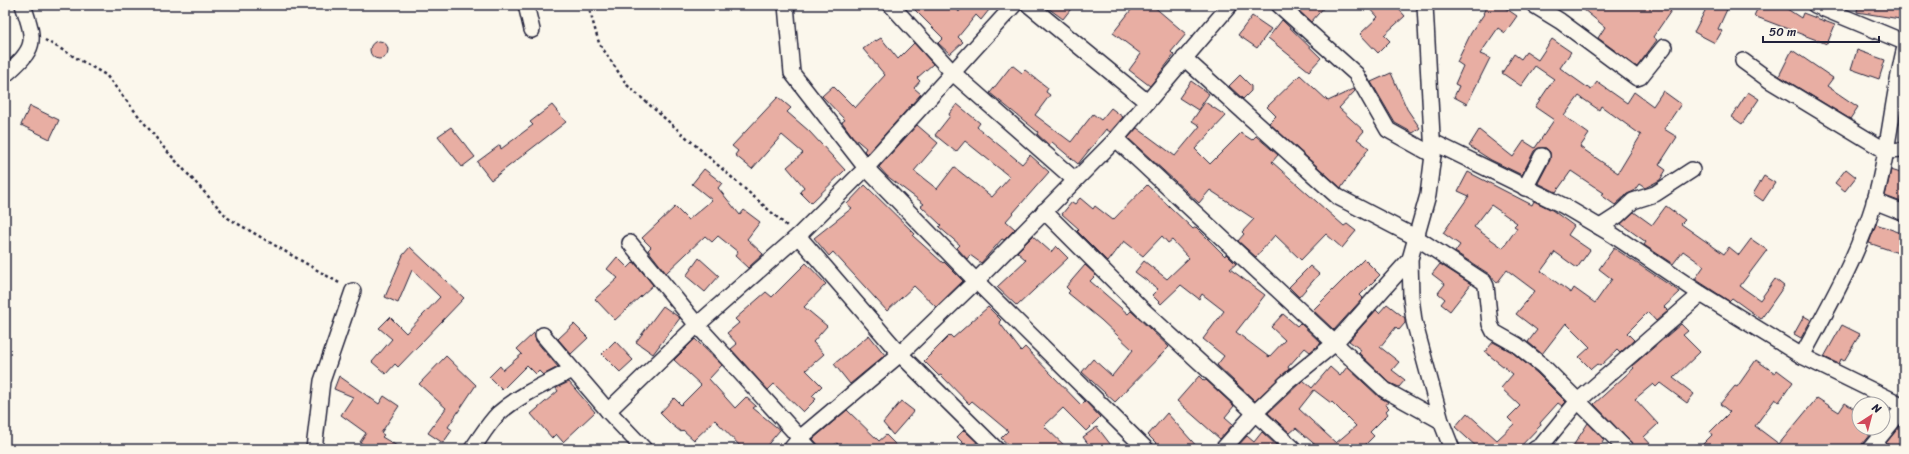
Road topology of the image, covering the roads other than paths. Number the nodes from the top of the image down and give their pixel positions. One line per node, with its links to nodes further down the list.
1 (23, 5): 19 (street)
2 (526, 5): 12 (street)
3 (786, 5): 26 (street)
4 (891, 5): 18 (street)
5 (1014, 5): 18 (street)
6 (1029, 5): 20 (street)
7 (1279, 5): 22 (street)
8 (1425, 5): 22 (street)
9 (1534, 5): 14 (street)
10 (1815, 5): 13 (street)
11 (1222, 7): 16 (street)
12 (532, 30)
13 (1904, 42)
14 (1664, 47)
15 (1904, 52): 24 (street)
16 (1184, 58): 20 (street); 35 (street)
17 (1742, 61): 24 (street)
18 (953, 73): 26 (street); 28 (street)
19 (5, 75)
20 (1147, 102): 21 (street)
21 (1116, 138): 28 (street); 43 (street)
22 (1433, 149): 29 (street); 35 (street)
23 (1904, 150): 24 (street)
24 (1886, 152): 30 (street)
25 (1542, 156): 29 (street)
26 (866, 168): 34 (street); 38 (street)
27 (1692, 170): 33 (street)
28 (1075, 180): 31 (street)
29 (1525, 188): 33 (street)
30 (1874, 201): 32 (street); 45 (street)
31 (1044, 211): 38 (street); 50 (street)
32 (1904, 212)
33 (1600, 227): 40 (street)
34 (798, 236): 41 (street); 44 (street)
35 (1417, 238): 37 (street); 47 (street)
36 (630, 243): 41 (street)
37 (1410, 259): 43 (street); 51 (street)
38 (976, 281): 44 (street); 57 (street)
39 (353, 291): 54 (street)
40 (1701, 294): 45 (street); 47 (street)
41 (697, 325): 49 (street); 52 (street)
42 (543, 335): 46 (street)
43 (1334, 344): 50 (street); 51 (street)
44 (900, 354): 52 (street); 56 (street)
45 (1802, 356): 48 (street)
46 (572, 370): 49 (street); 55 (street)
47 (1578, 401): 61 (street); 62 (street)
48 (1904, 406): 63 (street)
49 (608, 411): 53 (street)
50 (1255, 413): 58 (street); 59 (street)
51 (1441, 421): 60 (street)
52 (800, 446)
53 (636, 447)
54 (314, 449)
55 (472, 449)
56 (996, 449)
57 (1146, 449)
58 (1222, 449)
59 (1294, 449)
60 (1452, 449)
61 (1535, 449)
62 (1626, 449)
63 (1870, 449)

